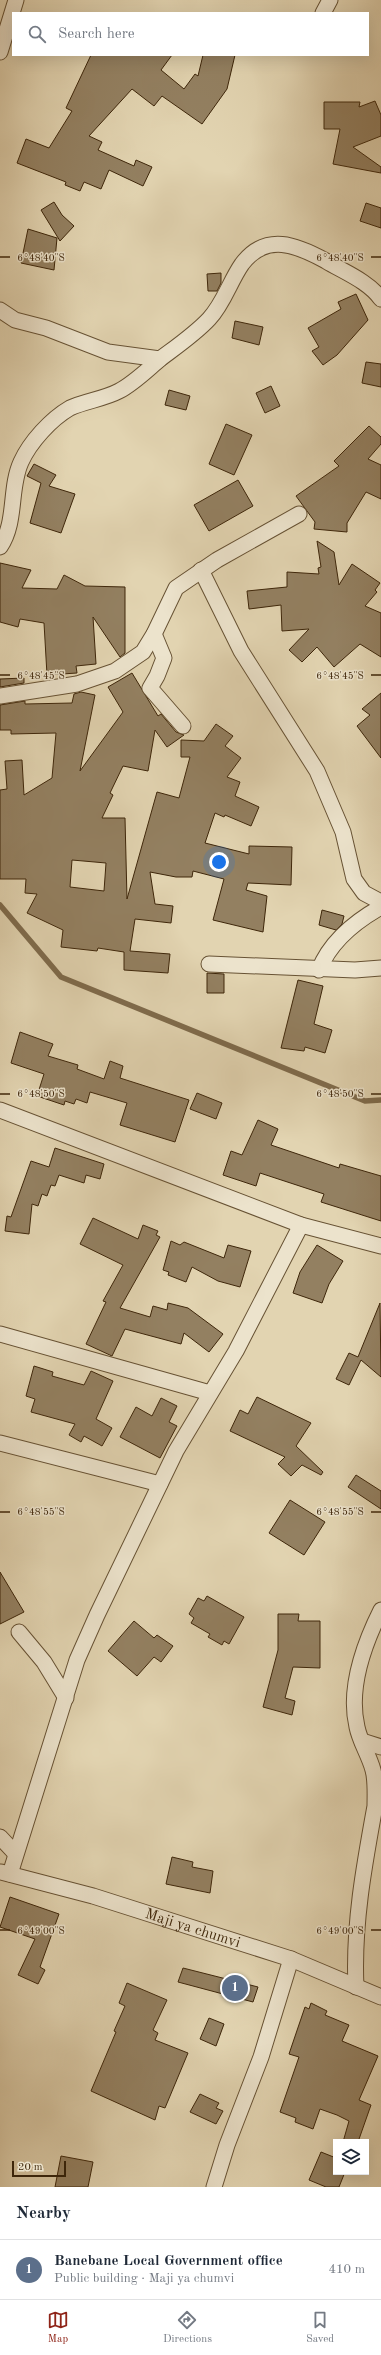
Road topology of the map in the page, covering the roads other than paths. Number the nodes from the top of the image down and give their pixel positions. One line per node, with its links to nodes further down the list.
1 (16, 0): 3 (street)
2 (330, 0): 4 (street)
3 (12, 12)
4 (324, 12)
5 (12, 13): 6 (street)
6 (0, 52)
7 (381, 299): 9 (street)
8 (0, 310): 9 (street)
9 (160, 359): 11 (street)
10 (299, 514): 12 (street)
11 (0, 547)
12 (201, 570): 13 (street); 16 (street)
13 (154, 634): 14 (street); 15 (street)
14 (0, 696)
15 (183, 726)
16 (381, 902)
17 (381, 907): 20 (street)
18 (209, 964): 20 (street)
19 (381, 968): 20 (street)
20 (319, 970)
21 (0, 1110): 22 (street)
22 (301, 1225): 23 (street); 25 (street)
23 (381, 1246)
24 (0, 1334): 25 (street)
25 (210, 1393): 27 (street)
26 (0, 1443): 27 (street)
27 (160, 1484): 30 (street)
28 (381, 1610): 31 (street)
29 (19, 1632): 30 (street)
30 (66, 1698): 34 (street)
31 (362, 1741): 32 (street); 37 (street)
32 (381, 1747)
33 (0, 1837): 34 (street)
34 (15, 1853): 35 (street)
35 (5, 1873): 36 (street, Maji ya chumvi)
36 (290, 1959): 37 (street, Maji ya chumvi); 39 (street)
37 (356, 1987): 38 (street, Maji ya chumvi)
38 (381, 1997)
39 (214, 2187)

